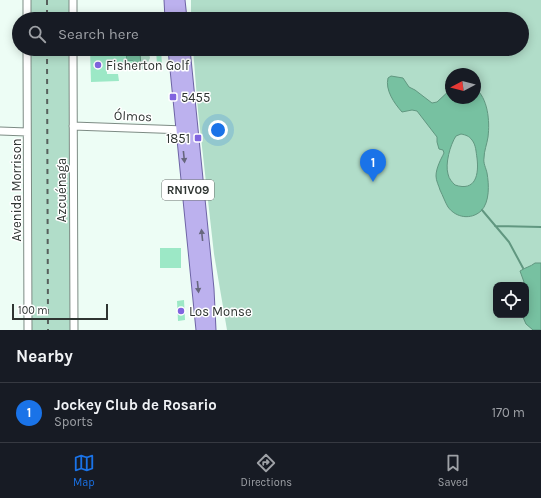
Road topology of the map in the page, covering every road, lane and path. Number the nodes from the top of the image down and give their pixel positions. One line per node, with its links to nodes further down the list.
1 (27, 0): 5 (street)
2 (73, 0): 6 (street)
3 (170, 0): 7 (main road)
4 (179, 0): 8 (main road)
5 (27, 12)
6 (73, 12)
7 (171, 12)
8 (180, 12)
9 (27, 56): 16 (street, Avenida Morrison)
10 (73, 56): 13 (street, Azcuénaga)
11 (175, 56): 14 (main road, RN1V09)
12 (184, 56): 14 (main road, RN1V09)
13 (73, 126): 14 (street, Ólmos); 18 (street, Azcuénaga)
14 (186, 129): 19 (main road, RN1V09, one-way to 19); 20 (main road, RN1V09, one-way to 14)
15 (0, 131): 16 (street)
16 (27, 132): 17 (street, Avenida Morrison)
17 (28, 330)
18 (74, 330)
19 (202, 330)
20 (210, 330)

